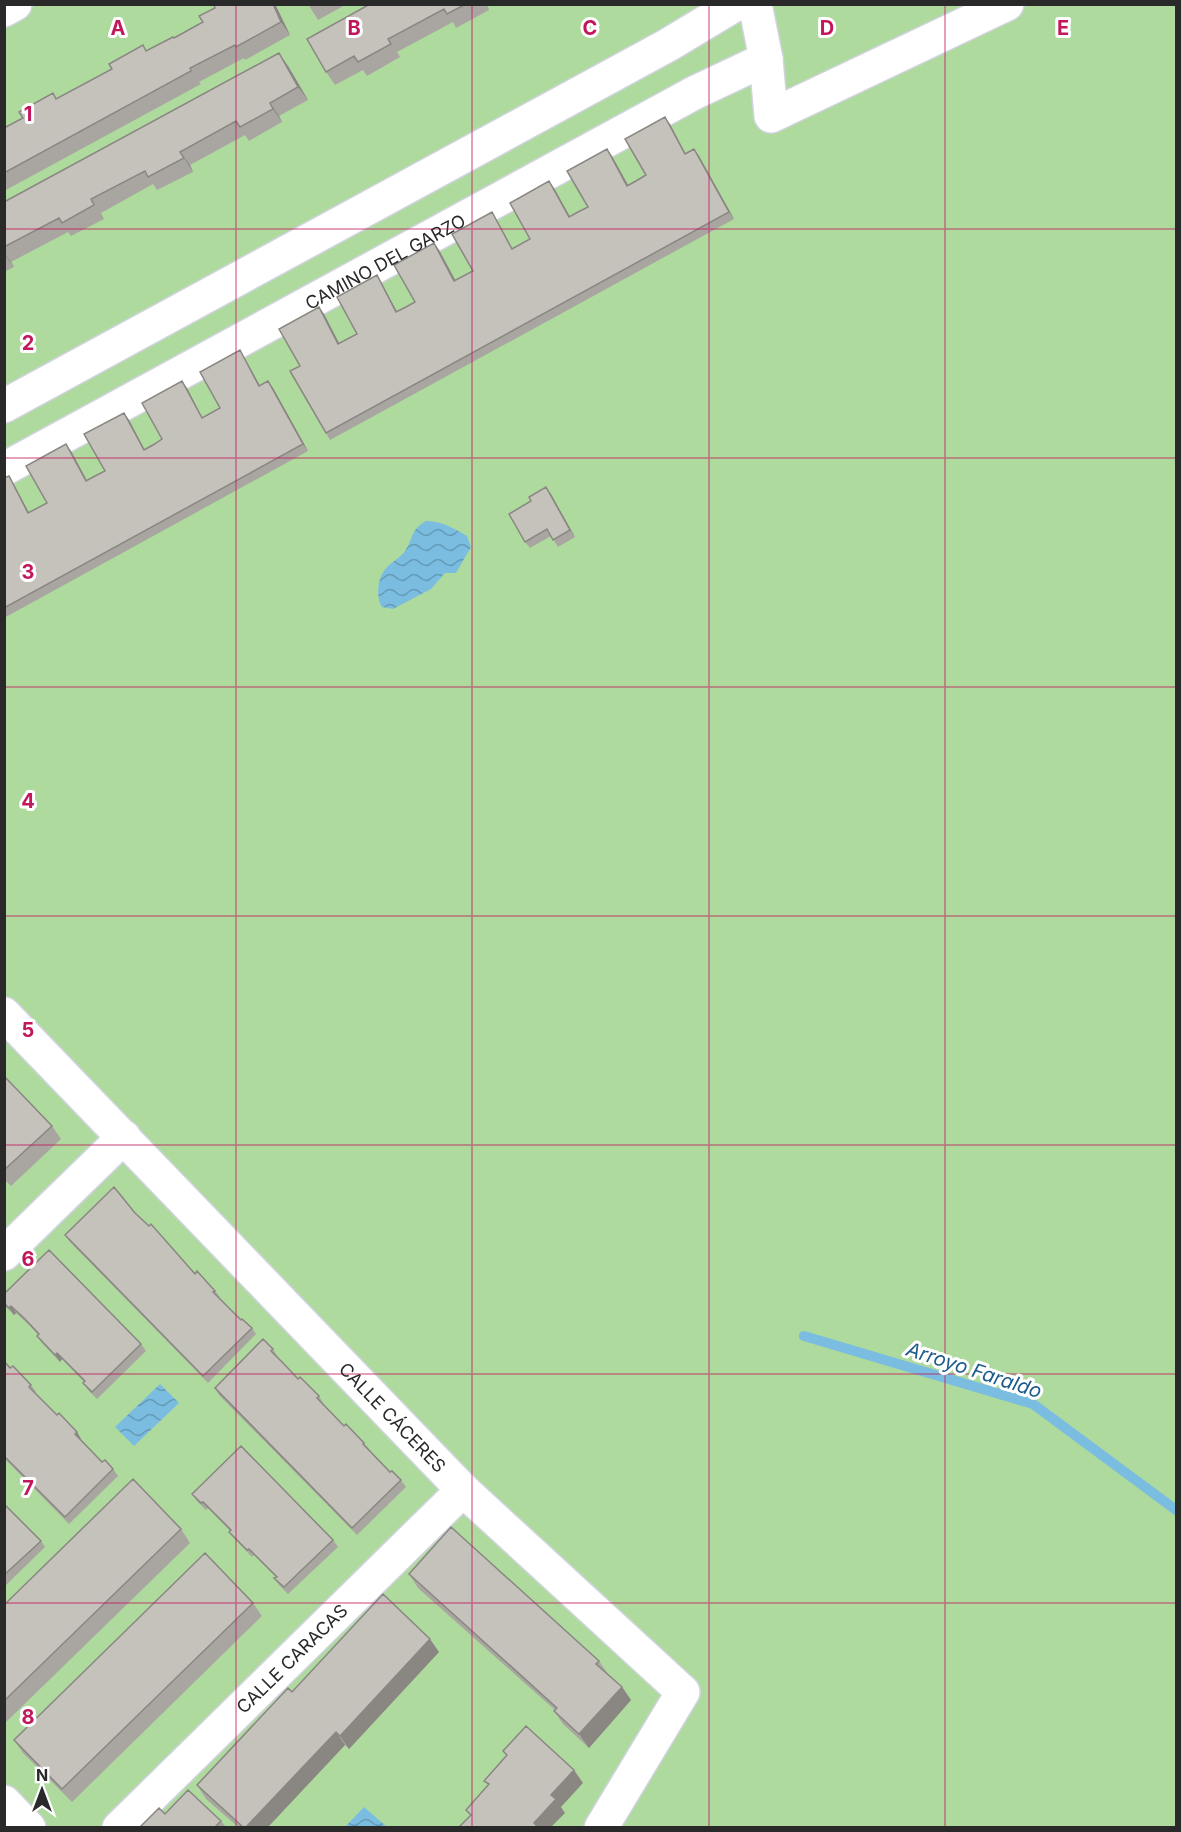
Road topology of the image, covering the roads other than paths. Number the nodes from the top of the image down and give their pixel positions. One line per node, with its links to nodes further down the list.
1 (15, 4): 5 (street)
2 (736, 4): 7 (street)
3 (755, 4): 6 (street)
4 (1007, 4): 6 (street)
5 (4, 10)
6 (766, 58): 8 (street, CAMINO DEL GARZO)
7 (4, 406)
8 (4, 469)
9 (4, 1014): 10 (street, CALLE CÁCERES)
10 (124, 1137): 11 (street); 12 (street, CALLE CÁCERES)
11 (4, 1254)
12 (462, 1490): 15 (street, CALLE CARACAS); 16 (street, CALLE CÁCERES)
13 (4, 1802): 14 (street)
14 (29, 1827)
15 (119, 1827)
16 (601, 1827)

